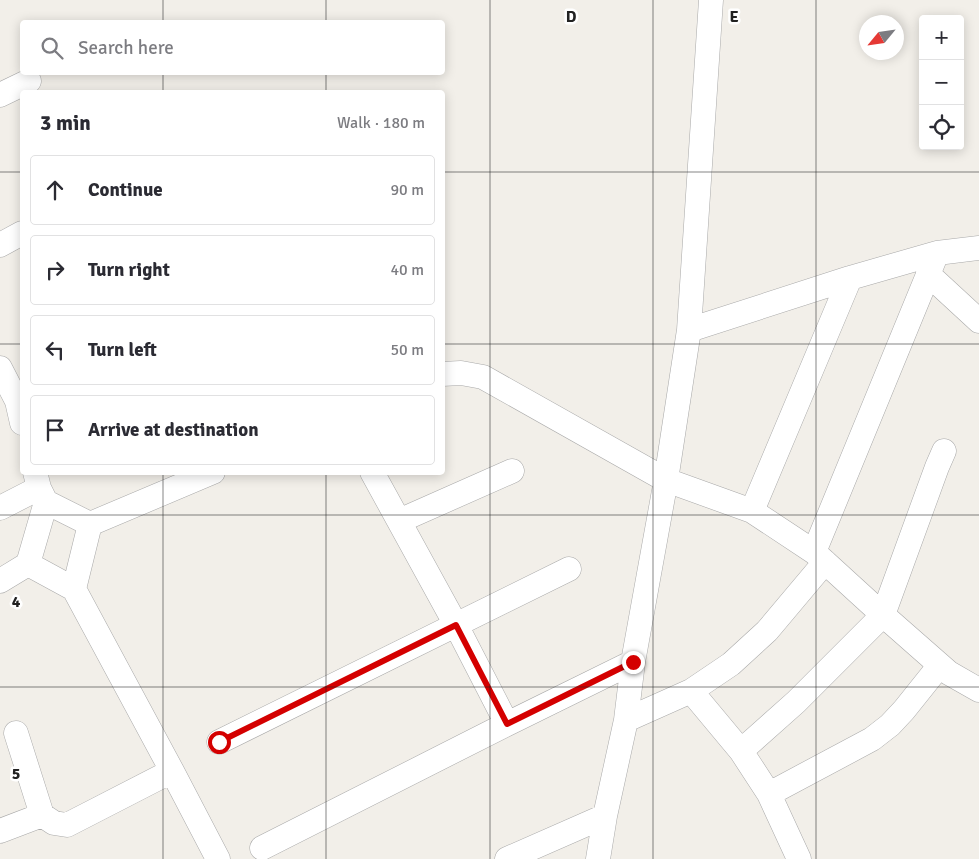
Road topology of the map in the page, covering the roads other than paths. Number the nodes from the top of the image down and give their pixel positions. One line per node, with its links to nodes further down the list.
1 (711, 0): 10 (street)
2 (29, 81): 3 (street)
3 (0, 96)
4 (20, 234): 5 (street)
5 (0, 245)
6 (979, 248): 7 (street)
7 (933, 263): 8 (street); 9 (street); 24 (street)
8 (850, 278): 10 (street); 21 (street)
9 (979, 321)
10 (689, 330): 18 (street)
11 (0, 368): 13 (street)
12 (445, 374): 18 (street)
13 (15, 408)
14 (944, 450): 29 (street)
15 (512, 471): 22 (street)
16 (207, 475): 23 (street)
17 (374, 475): 22 (street)
18 (666, 480): 21 (street); 31 (street)
19 (40, 488): 20 (street); 23 (street); 25 (street)
20 (0, 508)
21 (752, 511): 24 (street)
22 (399, 521): 30 (street)
23 (90, 524): 28 (street)
24 (820, 557): 29 (street); 34 (street)
25 (28, 564): 27 (street); 28 (street)
26 (569, 569): 30 (street)
27 (0, 581)
28 (74, 589): 40 (street)
29 (883, 615): 32 (street); 39 (street)
30 (456, 625): 36 (street); 38 (street)
31 (633, 662): 35 (street); 36 (street)
32 (940, 665): 33 (street); 41 (street)
33 (979, 690)
34 (691, 691): 35 (street); 39 (street)
35 (626, 720): 43 (street)
36 (507, 724): 45 (street)
37 (16, 733): 42 (street)
38 (219, 742)
39 (741, 751): 41 (street)
40 (172, 771): 42 (street); 46 (street)
41 (769, 794): 49 (street)
42 (42, 815): 44 (street)
43 (605, 816): 47 (street); 48 (street)
44 (0, 831)
45 (262, 848)
46 (210, 856)
47 (507, 859)
48 (598, 859)
49 (799, 859)

